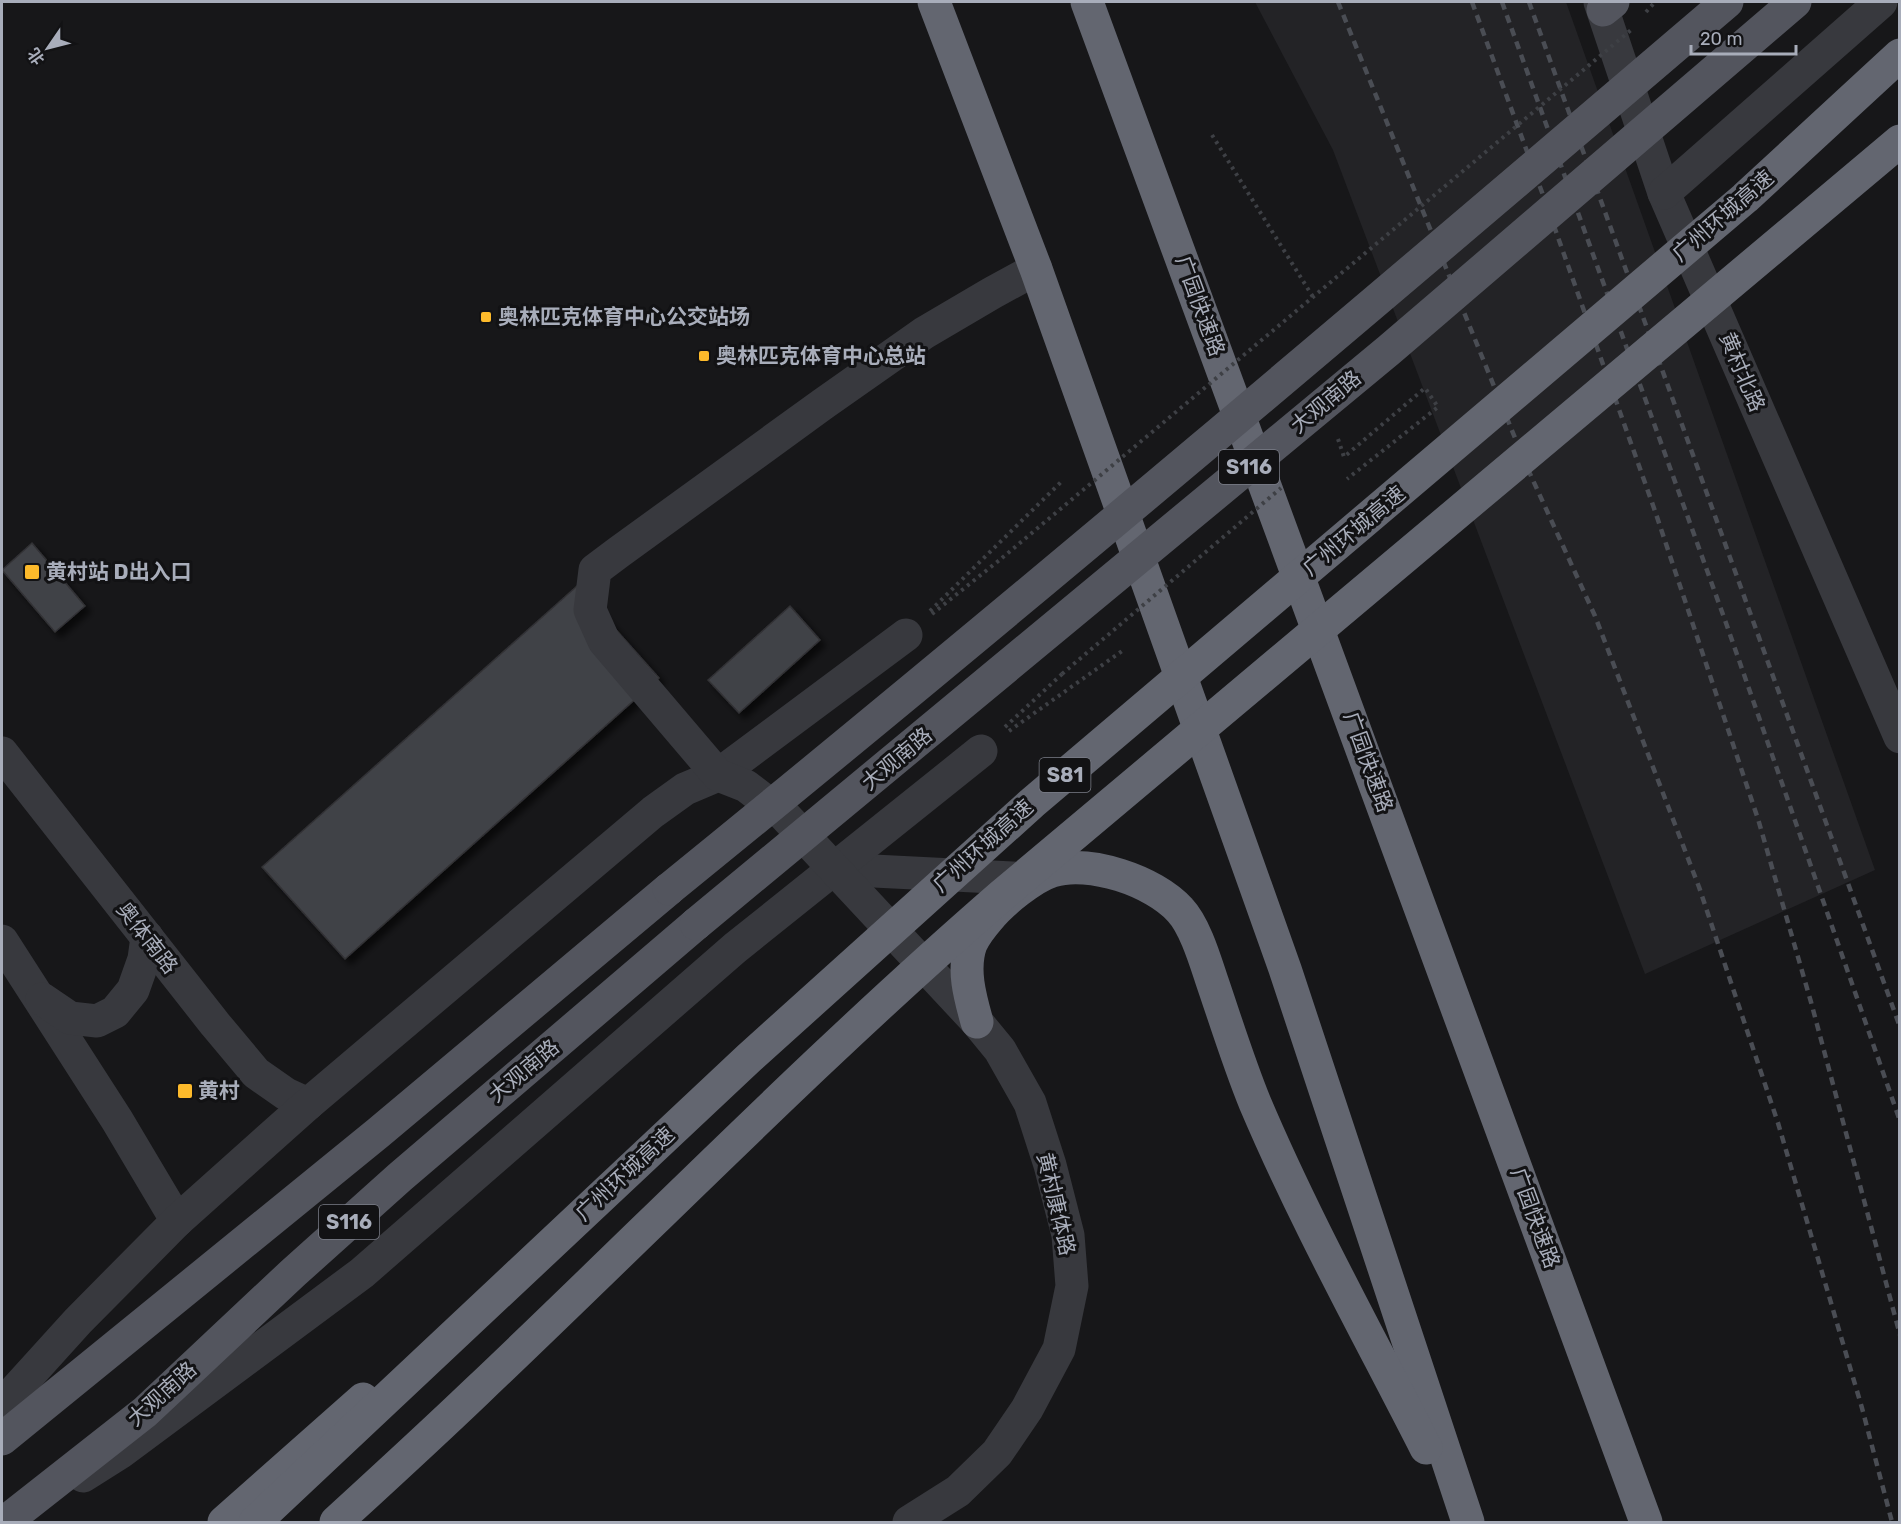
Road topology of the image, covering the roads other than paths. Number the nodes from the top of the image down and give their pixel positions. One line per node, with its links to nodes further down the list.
1 (934, 2): 10 (highway)
2 (1087, 2): 36 (highway, 广园快速路)
3 (1727, 2): 27 (main road, 大观南路 / S116, bridge)
4 (1795, 2): 28 (main road, 大观南路 / S116, bridge)
5 (1881, 2): 9 (street)
6 (1605, 4): 9 (street, 黄村北路)
7 (1899, 55): 23 (highway, 广州环城高速 / S81, bridge)
8 (1899, 141): 18 (highway, S81, bridge)
9 (1664, 193): 12 (street, 黄村北路)
10 (1036, 269): 15 (street); 35 (highway)
11 (906, 635): 15 (street)
12 (1899, 737)
13 (981, 751): 16 (street)
14 (2, 753): 19 (street, 奥体南路)
15 (718, 775): 16 (street, 黄村康体路); 24 (street)
16 (834, 870): 17 (street); 22 (street, 黄村康体路); 29 (street)
17 (1034, 879): 22 (highway); 35 (highway)
18 (1001, 896): 32 (highway, S81, bridge); 33 (highway, bridge)
19 (147, 937): 21 (street); 24 (street, 奥体南路)
20 (2, 941): 21 (street)
21 (38, 997): 25 (street)
22 (977, 1022): 34 (street, 黄村康体路)
23 (749, 1058): 30 (highway, bridge); 31 (highway, 广州环城高速 / S81, bridge)
24 (308, 1104): 25 (street)
25 (177, 1221): 26 (street)
26 (2, 1405)
27 (2, 1439)
28 (5, 1522)
29 (11, 1522)
30 (224, 1522)
31 (255, 1522)
32 (336, 1522)
33 (367, 1522)
34 (909, 1522)
35 (1466, 1522)
36 (1646, 1522)

